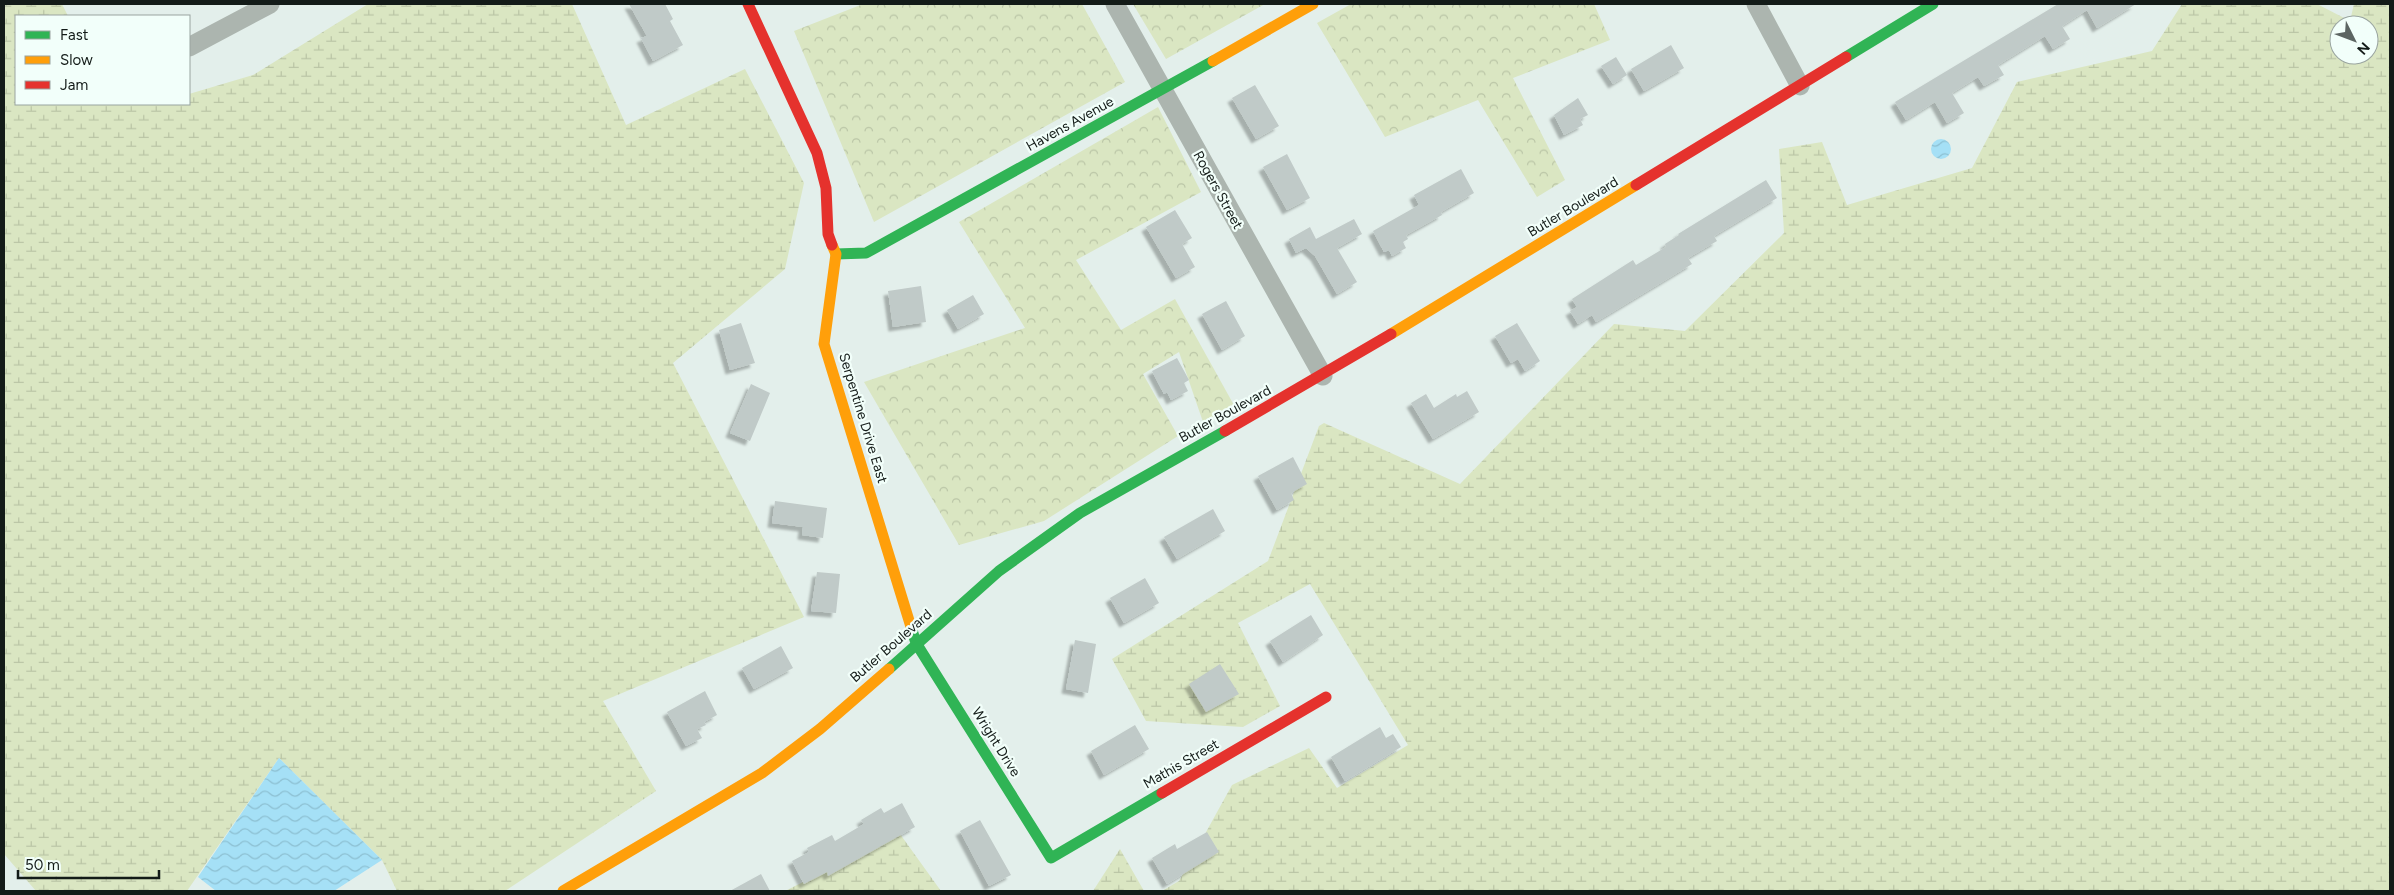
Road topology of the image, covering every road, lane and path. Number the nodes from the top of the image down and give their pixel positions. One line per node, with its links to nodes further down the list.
1 (270, 4): 7 (street)
2 (748, 4): 10 (street, Serpentine Drive East)
3 (1114, 4): 9 (street, Rogers Street)
4 (1313, 4): 9 (street, Havens Avenue)
5 (1756, 4): 8 (street)
6 (1933, 4): 8 (street, Butler Boulevard)
7 (190, 46)
8 (1800, 86): 11 (street, Butler Boulevard)
9 (1162, 91): 10 (street, Havens Avenue); 11 (street, Rogers Street)
10 (836, 254): 12 (street, Serpentine Drive East)
11 (1323, 376): 12 (street, Butler Boulevard)
12 (916, 643): 14 (street, Wright Drive); 15 (street, Butler Boulevard)
13 (1326, 697): 14 (street, Mathis Street)
14 (1051, 858)
15 (563, 891)

